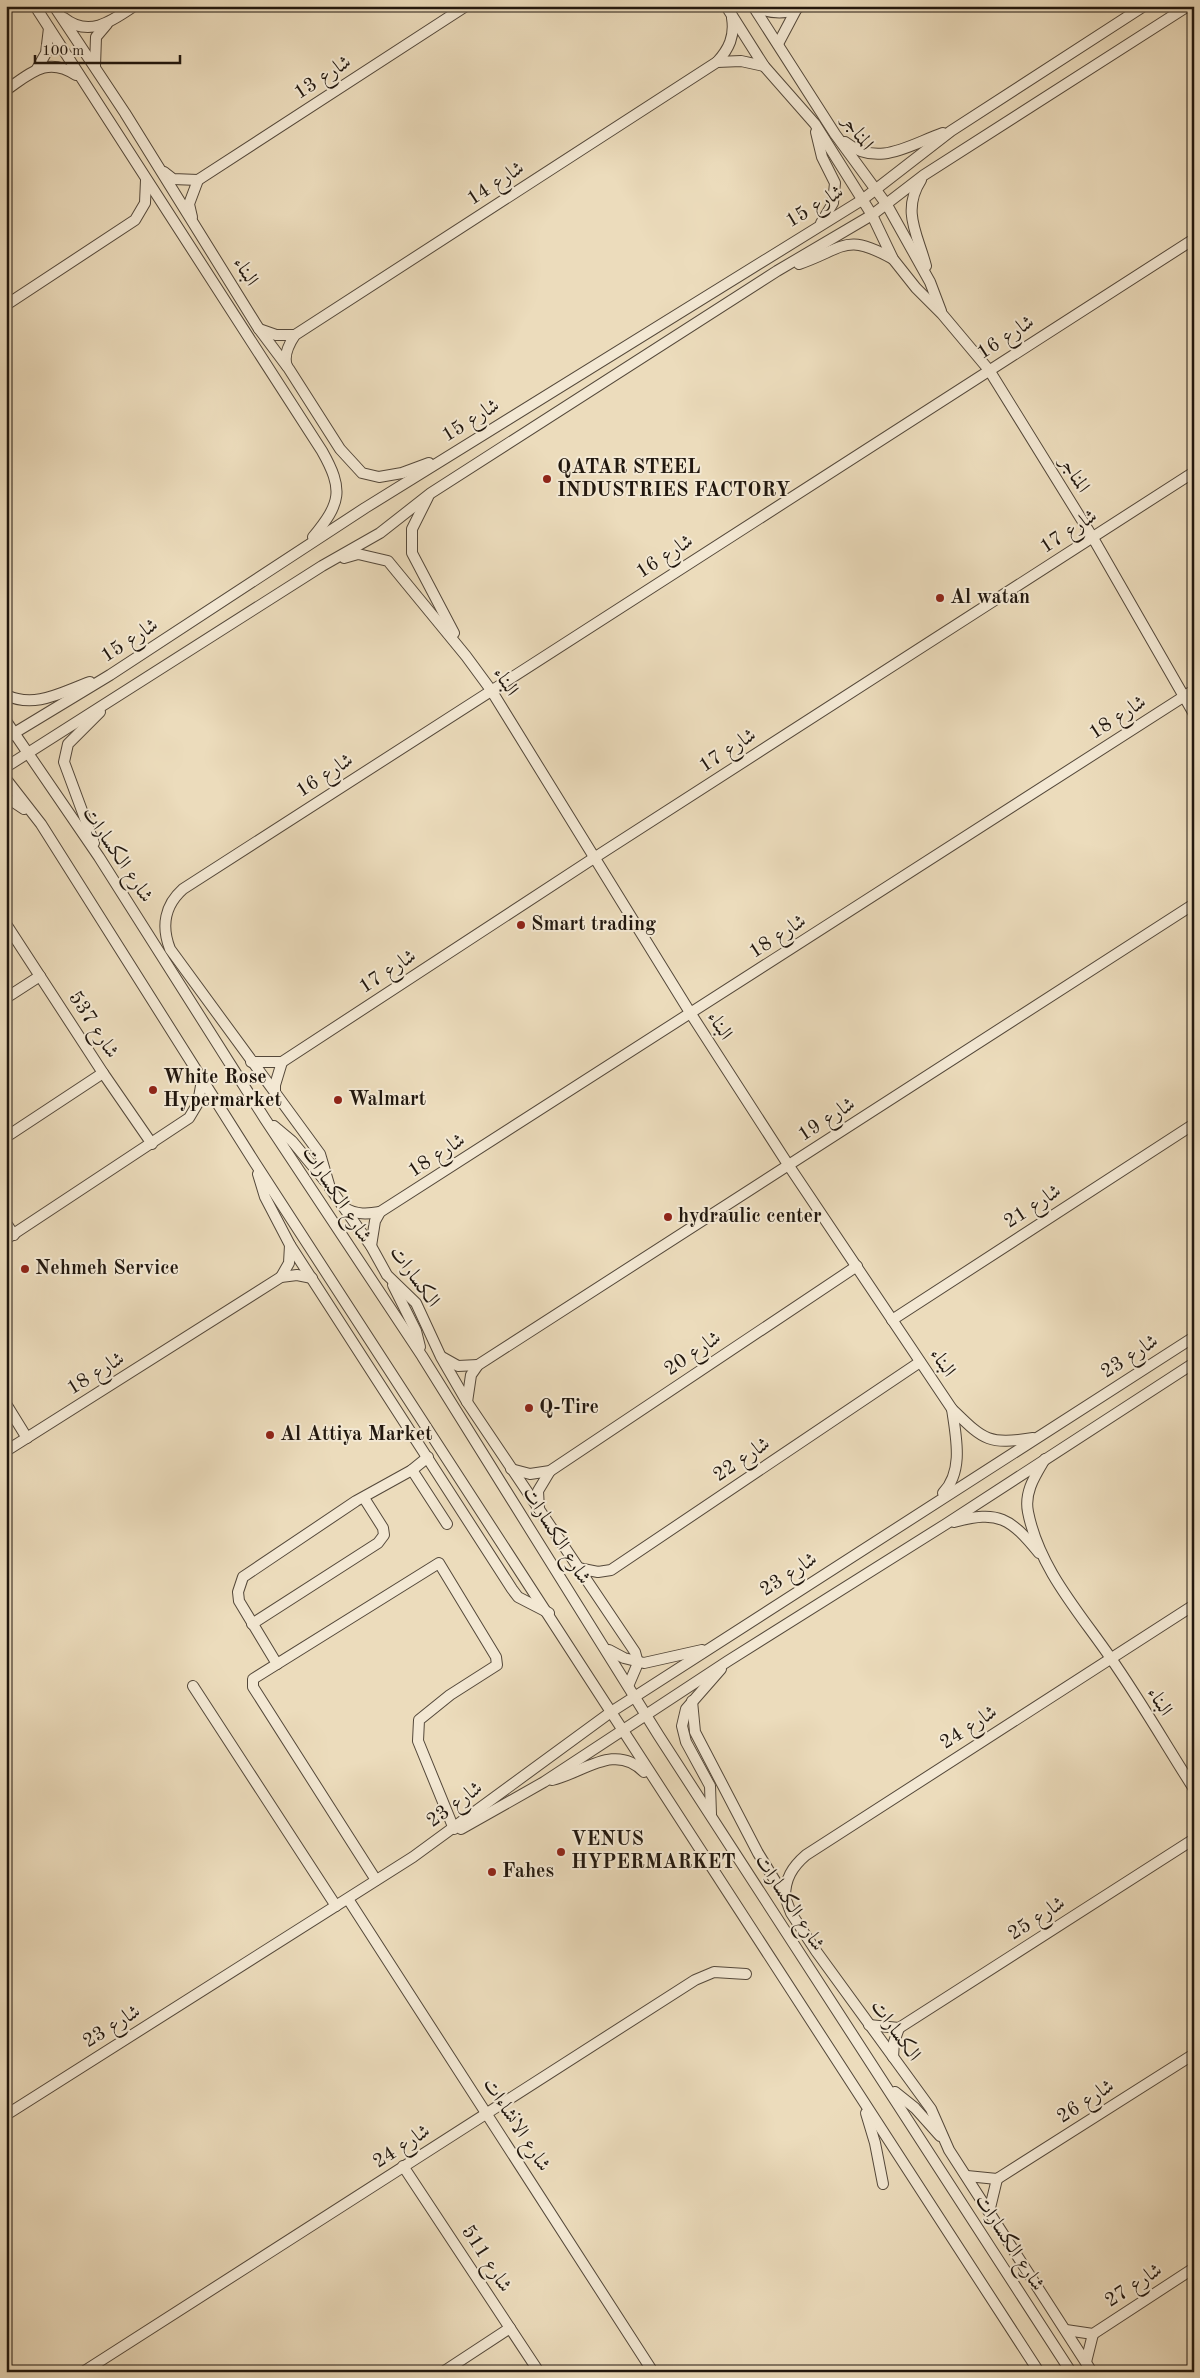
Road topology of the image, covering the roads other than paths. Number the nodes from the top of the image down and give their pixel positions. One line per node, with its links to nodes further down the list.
1 (35, 6): 11 (street, البناء)
2 (134, 6): 10 (street)
3 (466, 6): 25 (street, شارع 13)
4 (1144, 6): 20 (street, شارع 15)
5 (1188, 6): 23 (street, شارع 15)
6 (753, 7): 7 (street); 12 (street, المناجر)
7 (799, 8): 12 (street)
8 (57, 10): 10 (street); 15 (street, البناء)
9 (728, 11): 13 (street, شارع 14); 14 (street, المناجر)
10 (107, 24): 15 (street)
11 (49, 28): 16 (street); 17 (street, البناء)
12 (778, 44): 21 (street, المناجر)
13 (717, 62): 14 (street); 39 (street, شارع 14)
14 (764, 66): 19 (street, المناجر)
15 (95, 67): 22 (street, البناء)
16 (37, 69): 17 (street); 18 (street)
17 (80, 77): 24 (street, البناء)
18 (6, 90)
19 (815, 124): 27 (street, المناجر); 31 (street, المناجر)
20 (951, 131): 21 (street, شارع 15); 26 (street, شارع 15)
21 (835, 134): 26 (street, المناجر)
22 (158, 166): 25 (street); 30 (street, البناء)
23 (924, 175): 28 (street, شارع 15); 35 (street, المناجر)
24 (146, 180): 36 (street); 46 (street, البناء)
25 (198, 180): 30 (street)
26 (877, 190): 27 (street, شارع 15); 28 (street, المناجر)
27 (862, 200): 29 (street, المناجر); 31 (street, شارع 15)
28 (888, 205): 29 (street, شارع 15); 35 (street, المناجر)
29 (872, 215): 33 (street, المناجر); 34 (street, شارع 15)
30 (192, 220): 38 (street, البناء)
31 (820, 224): 42 (street, شارع 15)
32 (1194, 239): 41 (street, شارع 16)
33 (893, 259): 34 (street, شارع 15); 37 (street, المناجر)
34 (776, 271): 44 (street, شارع 15)
35 (930, 282): 37 (street, المناجر)
36 (6, 304)
37 (942, 314): 41 (street, المناجر)
38 (259, 329): 39 (street); 40 (street, البناء)
39 (294, 335): 40 (street)
40 (289, 369): 42 (street, البناء)
41 (989, 370): 45 (street, المناجر); 50 (street, شارع 16)
42 (451, 454): 46 (street, شارع 15)
43 (1194, 472): 45 (street, شارع 17)
44 (430, 493): 47 (street, شارع 15); 48 (street, البناء)
45 (1092, 538): 53 (street, المناجر); 64 (street, شارع 17)
46 (306, 545): 49 (street, شارع 15)
47 (322, 566): 48 (street, البناء); 54 (street, شارع 15)
48 (466, 656): 50 (street, البناء)
49 (110, 675): 52 (street); 57 (street, شارع 15)
50 (490, 690): 64 (street, البناء); 66 (street, شارع 16)
51 (1194, 690): 53 (street, شارع 18)
52 (6, 695)
53 (1183, 697): 55 (street, المناجر); 70 (street, شارع 18)
54 (113, 699): 58 (street, شارع 15); 63 (street)
55 (1194, 714)
56 (6, 722): 57 (street, شارع الكسارات)
57 (10, 736): 58 (street, شارع الكسارات)
58 (27, 755): 59 (street, شارع 15); 63 (street, شارع الكسارات)
59 (6, 767)
60 (6, 779): 62 (street)
61 (6, 797): 62 (street)
62 (41, 824): 74 (street)
63 (99, 857): 76 (street, شارع الكسارات)
64 (594, 858): 70 (street, البناء); 72 (street, شارع 17)
65 (1194, 904): 81 (street, شارع 19)
66 (166, 914): 71 (street, الكسارات)
67 (6, 924): 68 (street, شارع 537)
68 (40, 976): 69 (street); 73 (street, شارع 537)
69 (6, 998)
70 (691, 1014): 81 (street, البناء); 84 (street, شارع 18)
71 (251, 1062): 72 (street); 75 (street, الكسارات)
72 (282, 1062): 75 (street)
73 (103, 1073): 78 (street); 79 (street, شارع 537)
74 (202, 1080): 79 (street); 80 (street)
75 (275, 1094): 82 (street, الكسارات)
76 (265, 1118): 82 (street); 97 (street, شارع الكسارات)
77 (1194, 1124): 94 (street, شارع 21)
78 (6, 1137)
79 (152, 1144): 86 (street)
80 (255, 1163): 87 (street); 95 (street)
81 (789, 1166): 89 (street, البناء); 101 (street, شارع 19)
82 (330, 1188): 83 (street, الكسارات)
83 (343, 1206): 84 (street); 88 (street, الكسارات)
84 (380, 1212): 88 (street)
85 (6, 1222): 86 (street)
86 (10, 1237)
87 (290, 1245): 91 (street); 92 (street)
88 (371, 1246): 90 (street, الكسارات)
89 (857, 1266): 94 (street, البناء); 112 (street, شارع 20)
90 (387, 1275): 97 (street); 98 (street, الكسارات)
91 (281, 1277): 92 (street); 105 (street, شارع 18)
92 (312, 1278): 93 (street)
93 (325, 1297): 95 (street); 109 (street)
94 (892, 1320): 99 (street, البناء)
95 (359, 1323): 121 (street)
96 (1194, 1337): 106 (street, شارع 23)
97 (422, 1356): 123 (street, شارع الكسارات)
98 (441, 1357): 101 (street); 102 (street, الكسارات)
99 (920, 1362): 104 (street, البناء); 119 (street, شارع 22)
100 (1194, 1363): 108 (street, شارع 23)
101 (478, 1365): 102 (street)
102 (467, 1402): 110 (street, الكسارات)
103 (6, 1404): 105 (street)
104 (952, 1409): 106 (street, البناء); 114 (street, البناء)
105 (27, 1438): 107 (street, شارع 18)
106 (1036, 1438): 114 (street, شارع 23)
107 (6, 1451)
108 (1047, 1456): 117 (street, شارع 23); 118 (street, البناء)
109 (428, 1457): 111 (street); 121 (street)
110 (511, 1469): 112 (street, شارع 20); 115 (street, الكسارات)
111 (412, 1470): 113 (street); 116 (street)
112 (550, 1471): 115 (street, شارع 20)
113 (364, 1498): 122 (street); 122 (street)
114 (932, 1504): 124 (street, شارع 23)
115 (539, 1510): 119 (street, الكسارات)
116 (447, 1524)
117 (946, 1524): 118 (street, البناء); 126 (street, شارع 23)
118 (1045, 1559): 125 (street, البناء)
119 (578, 1568): 127 (street, الكسارات)
120 (1194, 1605): 125 (street, شارع 24)
121 (549, 1613): 133 (street)
122 (252, 1624): 128 (street)
123 (606, 1649): 127 (street); 129 (street, شارع الكسارات)
124 (706, 1650): 127 (street); 131 (street, شارع 23)
125 (1110, 1658): 138 (street, البناء); 144 (street, شارع 24)
126 (728, 1661): 132 (street); 134 (street, شارع 23)
127 (638, 1662): 129 (street)
128 (277, 1664): 140 (street); 143 (street)
129 (629, 1684): 131 (street, شارع الكسارات)
130 (193, 1686): 146 (street)
131 (636, 1696): 133 (street, شارع 23); 134 (street, شارع الكسارات)
132 (692, 1701): 139 (street); 144 (street, الكسارات)
133 (611, 1712): 135 (street); 140 (street, شارع 23)
134 (646, 1714): 135 (street, شارع 23); 139 (street, شارع الكسارات)
135 (623, 1730): 136 (street, شارع 23); 137 (street)
136 (544, 1782): 137 (street); 142 (street, شارع 23)
137 (656, 1785): 153 (street)
138 (1194, 1789)
139 (711, 1815): 152 (street, شارع الكسارات)
140 (454, 1829): 142 (street, شارع 23)
141 (1194, 1839): 149 (street, شارع 25)
142 (413, 1857): 143 (street, شارع 23)
143 (376, 1880): 145 (street, شارع 23)
144 (785, 1897): 148 (street, الكسارات)
145 (348, 1899): 146 (street, شارع 23); 154 (street, شارع الانشاءات)
146 (336, 1906): 155 (street, شارع 23)
147 (746, 1974): 154 (street, شارع 24)
148 (869, 2025): 149 (street); 151 (street, الكسارات)
149 (899, 2028): 151 (street)
150 (1194, 2054): 159 (street, شارع 26)
151 (893, 2057): 156 (street, الكسارات)
152 (887, 2084): 156 (street); 172 (street, شارع الكسارات)
153 (860, 2098): 160 (street); 171 (street)
154 (486, 2113): 157 (street, شارع 24); 170 (street, شارع الانشاءات)
155 (6, 2114)
156 (943, 2138): 158 (street, الكسارات)
157 (404, 2166): 163 (street, شارع 511); 167 (street, شارع 24)
158 (967, 2176): 159 (street); 161 (street, الكسارات)
159 (997, 2179): 161 (street)
160 (883, 2184)
161 (989, 2212): 164 (street, الكسارات)
162 (1194, 2268): 165 (street, شارع 27)
163 (510, 2328): 168 (street); 169 (street, شارع 511)
164 (1066, 2330): 165 (street, شارع 27); 166 (street, الكسارات)
165 (1093, 2334): 166 (street, شارع 27)
166 (1086, 2362): 173 (street, الكسارات)
167 (83, 2372)
168 (443, 2372)
169 (539, 2372)
170 (653, 2372)
171 (1039, 2372)
172 (1071, 2372)
173 (1092, 2372)

